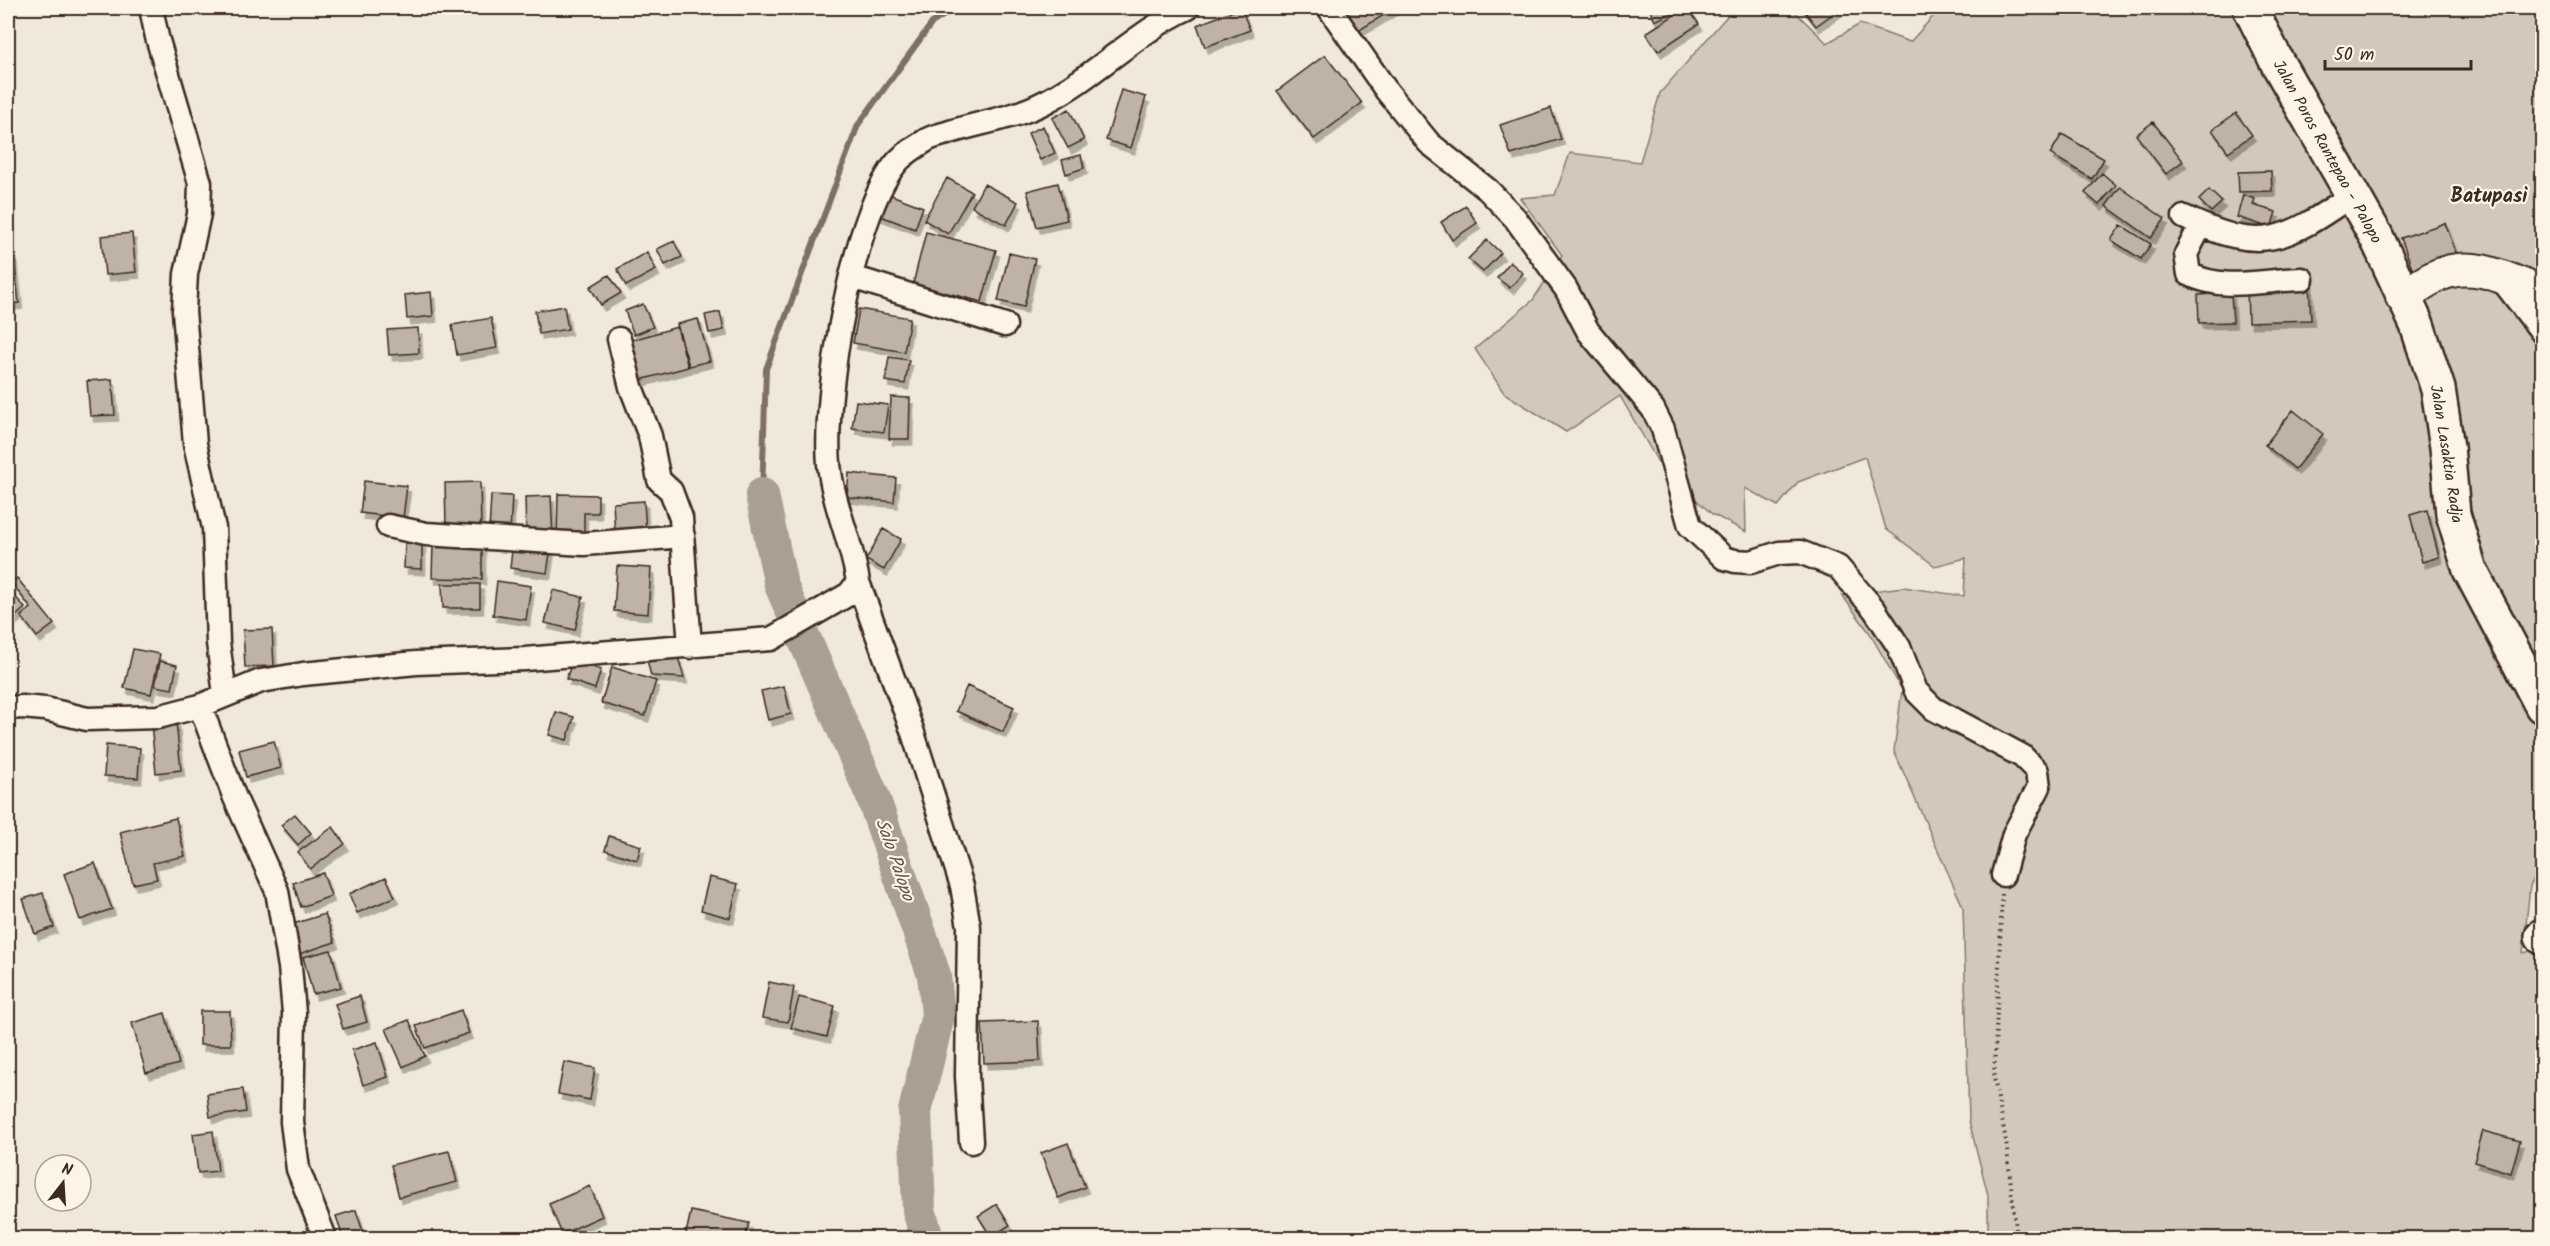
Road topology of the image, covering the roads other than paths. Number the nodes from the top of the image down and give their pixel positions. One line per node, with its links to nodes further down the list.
1 (151, 8): 18 (street)
2 (1188, 8): 7 (street)
3 (1329, 8): 22 (street)
4 (2250, 8): 5 (highway, Jalan Poros Rantepao - Palopo)
5 (2352, 195): 8 (street); 10 (highway, Jalan Poros Rantepao - Palopo)
6 (2498, 274): 9 (street); 10 (street); 12 (street)
7 (852, 277): 11 (street); 16 (street)
8 (2302, 279)
9 (2542, 293)
10 (2402, 297): 20 (highway, Jalan Lasaktia Radja)
11 (1005, 326)
12 (2542, 332)
13 (619, 339): 15 (street)
14 (388, 526): 15 (street)
15 (683, 536): 17 (street)
16 (854, 588): 17 (street); 23 (street)
17 (690, 647): 18 (street)
18 (225, 694): 19 (street)
19 (200, 706): 21 (street); 24 (street)
20 (2542, 706)
21 (8, 708)
22 (2003, 875)
23 (972, 1142)
24 (325, 1239)

